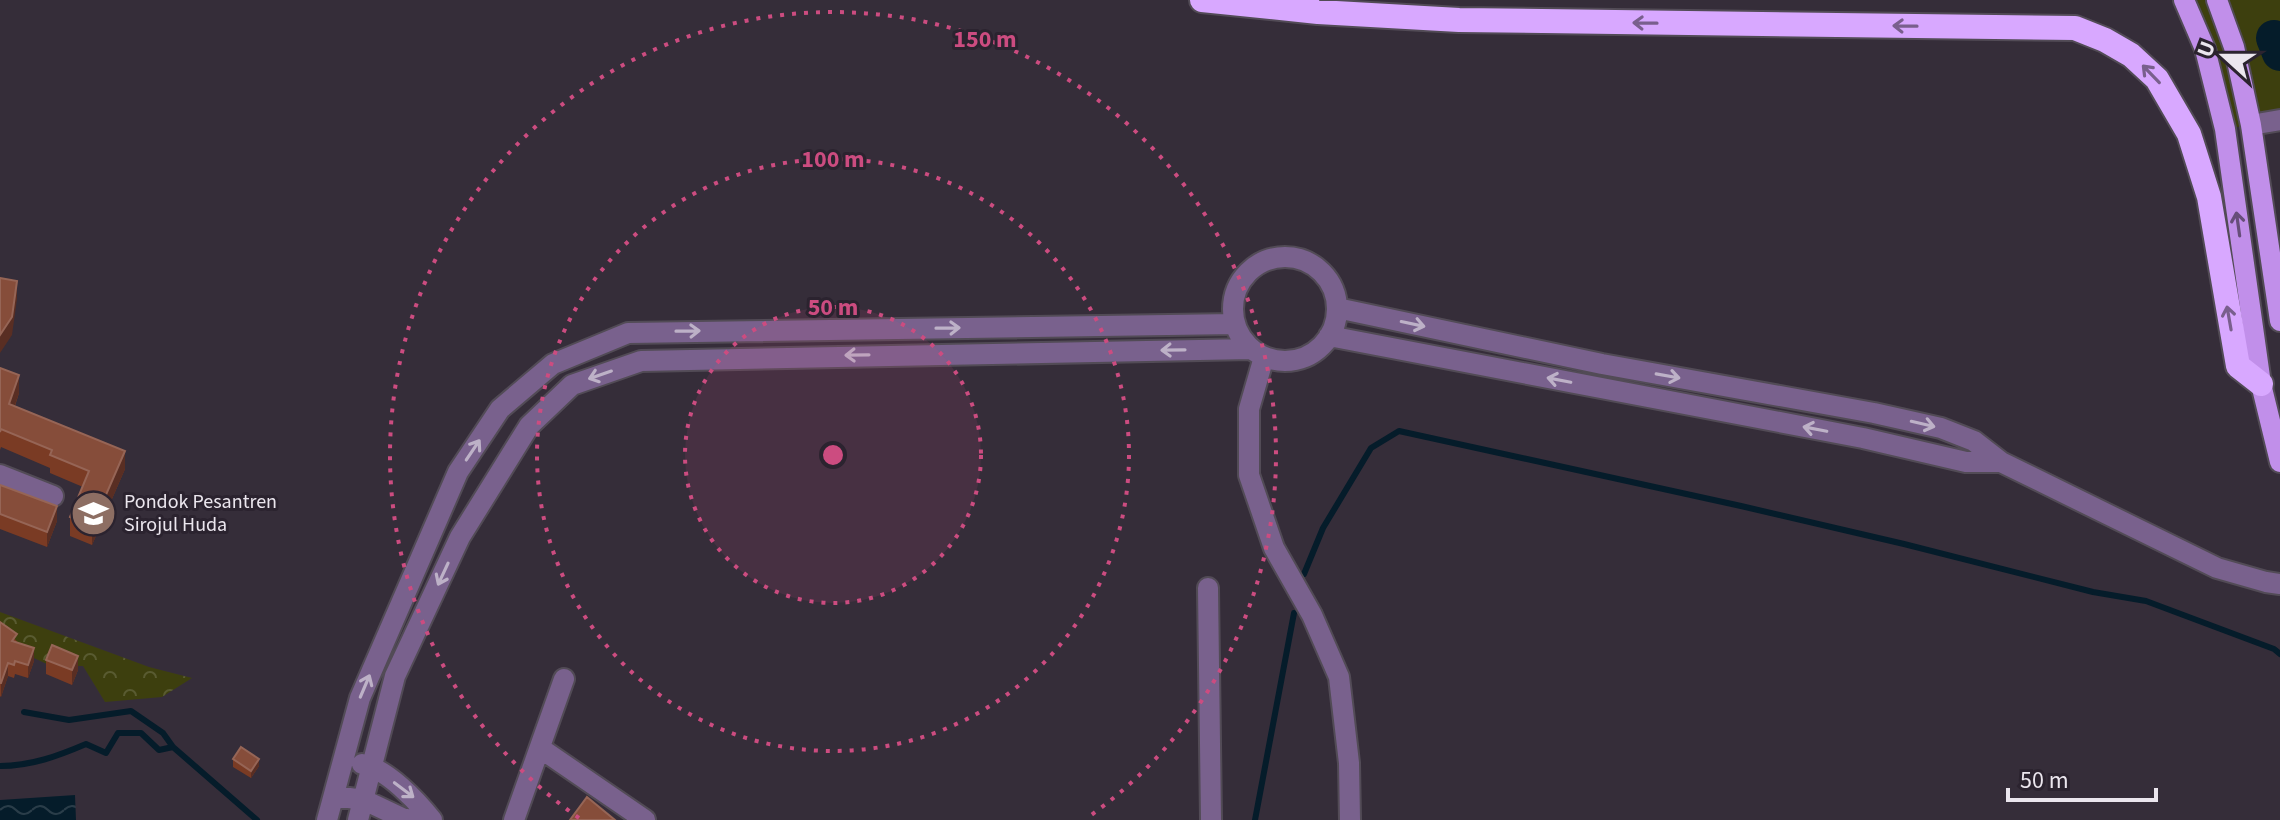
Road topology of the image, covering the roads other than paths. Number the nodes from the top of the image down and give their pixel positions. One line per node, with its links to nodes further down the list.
1 (1202, 0): 13 (highway, one-way to 1)
2 (2184, 0): 13 (main road, one-way to 2)
3 (2217, 0): 5 (main road)
4 (2276, 121): 5 (street)
5 (2251, 125): 7 (main road)
6 (1337, 308): 8 (street); 10 (street); 14 (street, one-way to 14)
7 (2280, 321)
8 (1235, 324): 9 (street, one-way to 8); 11 (street)
9 (729, 331): 12 (street); 22 (street, one-way to 9)
10 (1329, 336): 11 (street); 14 (street, one-way to 10)
11 (1257, 353): 12 (street, one-way to 12); 33 (street)
12 (729, 358): 23 (street, one-way to 23)
13 (2271, 382): 15 (main road)
14 (2001, 462): 18 (street)
15 (2280, 462)
16 (0, 475): 17 (street)
17 (53, 496)
18 (2280, 584)
19 (1208, 588): 32 (street)
20 (564, 679): 21 (street)
21 (540, 748): 30 (street); 31 (street)
22 (342, 760): 23 (street); 24 (street)
23 (371, 766): 25 (street); 29 (street, one-way to 29)
24 (334, 796): 25 (street); 26 (street)
25 (364, 800): 27 (street); 28 (street)
26 (327, 820)
27 (358, 820)
28 (412, 820)
29 (432, 820)
30 (514, 820)
31 (645, 820)
32 (1211, 820)
33 (1350, 820)

